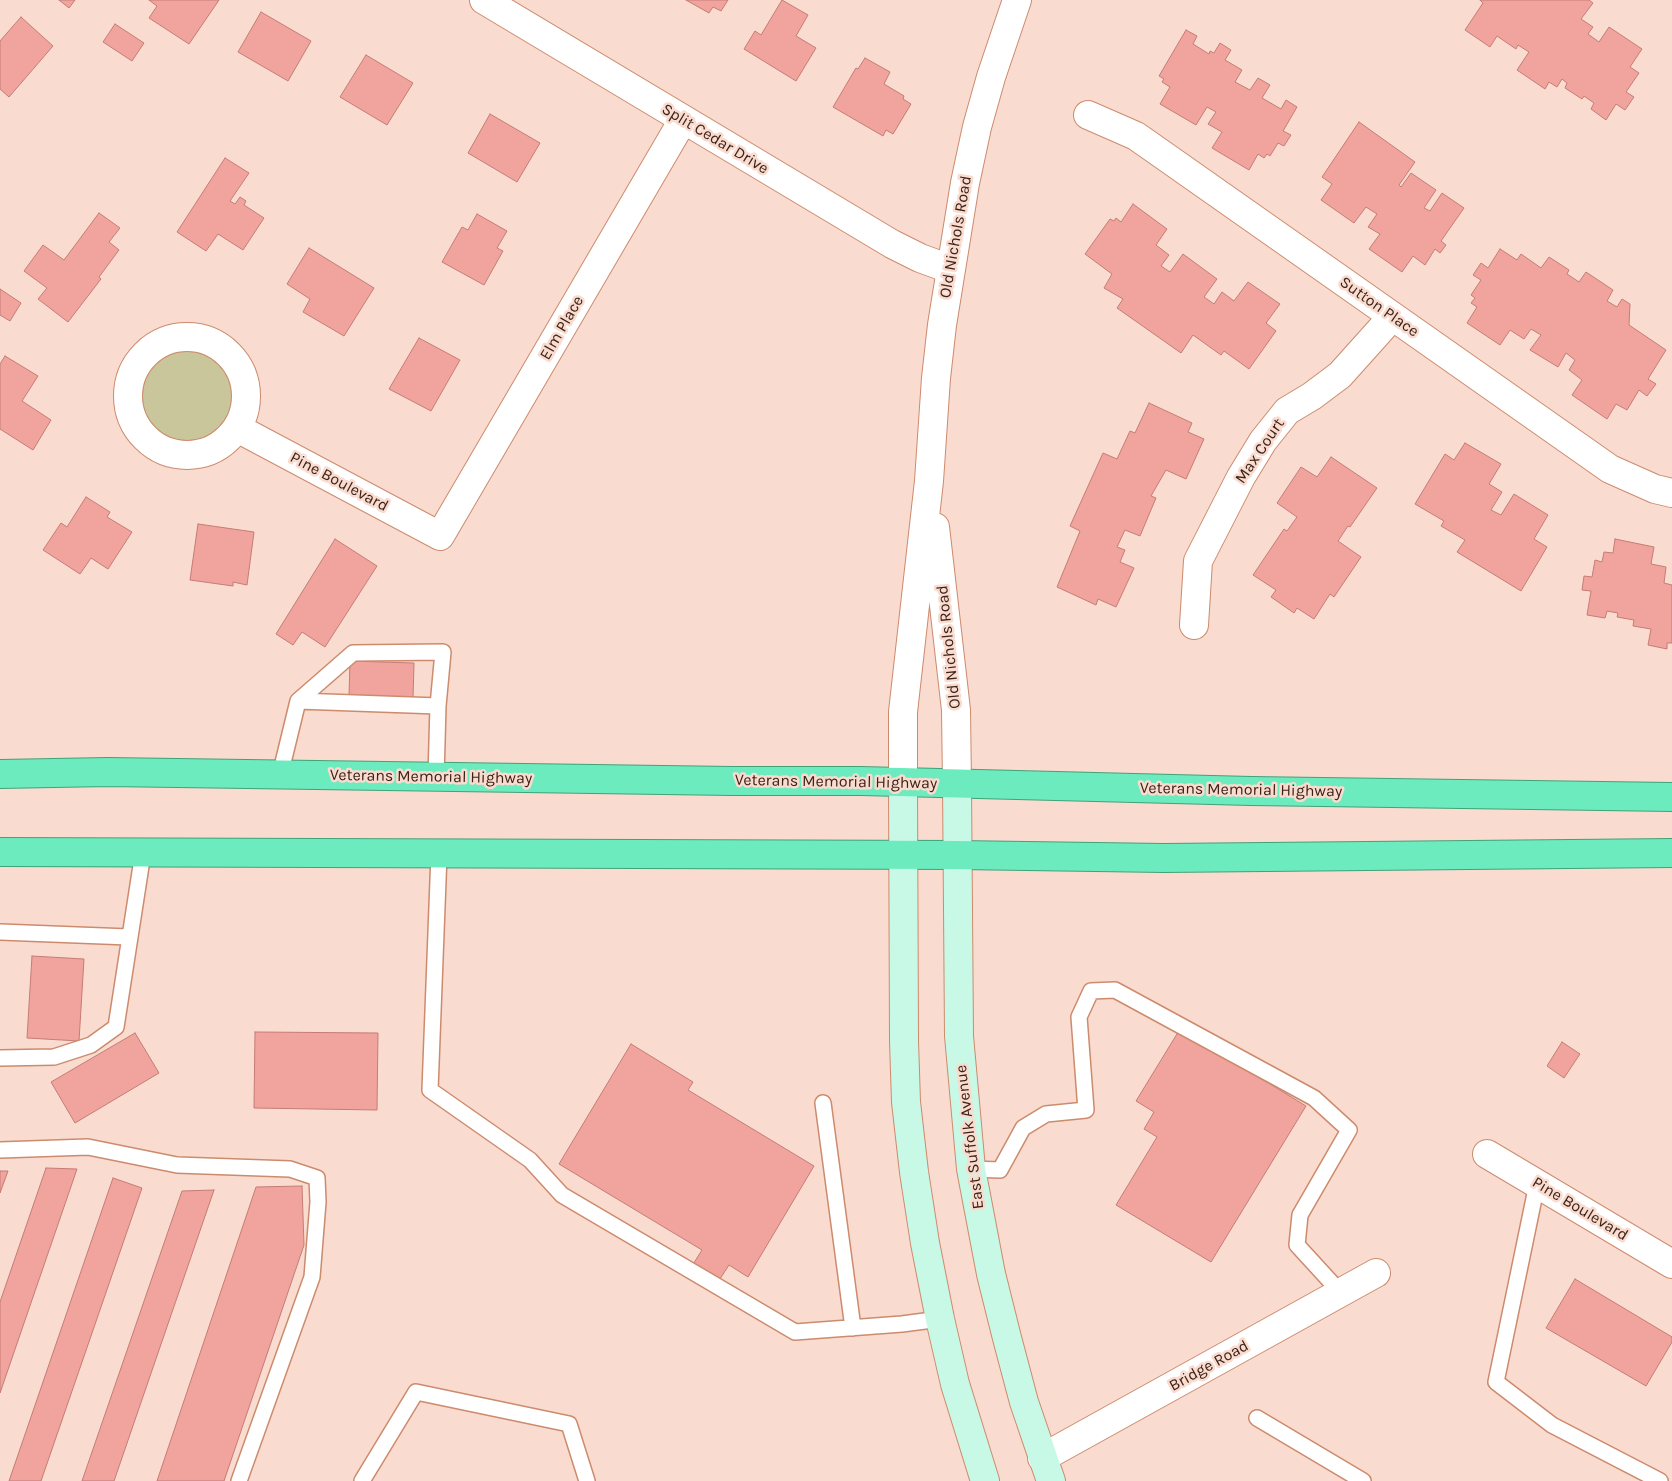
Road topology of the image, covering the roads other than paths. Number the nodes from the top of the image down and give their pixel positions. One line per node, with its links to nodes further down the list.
1 (484, 0): 4 (street, Split Cedar Drive)
2 (1017, 0): 5 (street, Old Nichols Road)
3 (1088, 115): 6 (street, Sutton Place)
4 (683, 120): 5 (street, Split Cedar Drive); 10 (street, Elm Place)
5 (950, 269): 8 (street, Old Nichols Road)
6 (1392, 316): 9 (street, Sutton Place); 11 (street, Max Court)
7 (237, 428): 7 (street); 10 (street, Pine Boulevard)
8 (929, 481): 17 (street, Old Nichols Road); 18 (street, Old Nichols Road)
9 (1672, 493)
10 (440, 536)
11 (1194, 625)
12 (298, 701): 13 (lane); 13 (lane); 15 (lane)
13 (438, 706): 16 (lane)
14 (0, 774): 15 (highway, Veterans Memorial Highway)
15 (280, 775): 16 (highway, Veterans Memorial Highway)
16 (436, 777): 17 (highway, Veterans Memorial Highway)
17 (903, 782): 18 (highway, Veterans Memorial Highway); 24 (main road)
18 (957, 784): 19 (highway, Veterans Memorial Highway); 25 (main road, East Suffolk Avenue)
19 (1672, 797)
20 (0, 852): 21 (highway)
21 (143, 853): 23 (highway); 27 (lane)
22 (1672, 853): 25 (highway)
23 (439, 854): 24 (highway); 38 (lane)
24 (903, 855): 25 (highway); 37 (main road)
25 (958, 855): 32 (main road, East Suffolk Avenue)
26 (0, 932): 27 (lane)
27 (129, 937): 28 (lane)
28 (0, 1058)
29 (823, 1103): 38 (lane)
30 (0, 1150): 41 (lane)
31 (1487, 1154): 33 (street, Pine Boulevard)
32 (971, 1169): 36 (lane); 40 (main road, East Suffolk Avenue)
33 (1537, 1184): 34 (street, Pine Boulevard); 46 (lane)
34 (1672, 1264)
35 (1376, 1274): 36 (street, Bridge Road)
36 (1340, 1293): 40 (street, Bridge Road)
37 (940, 1319): 38 (lane); 44 (main road)
38 (853, 1328)
39 (1257, 1418): 45 (lane)
40 (1046, 1470)
41 (239, 1481)
42 (362, 1481): 43 (lane)
43 (587, 1481)
44 (985, 1481)
45 (1363, 1481)
46 (1660, 1481)

